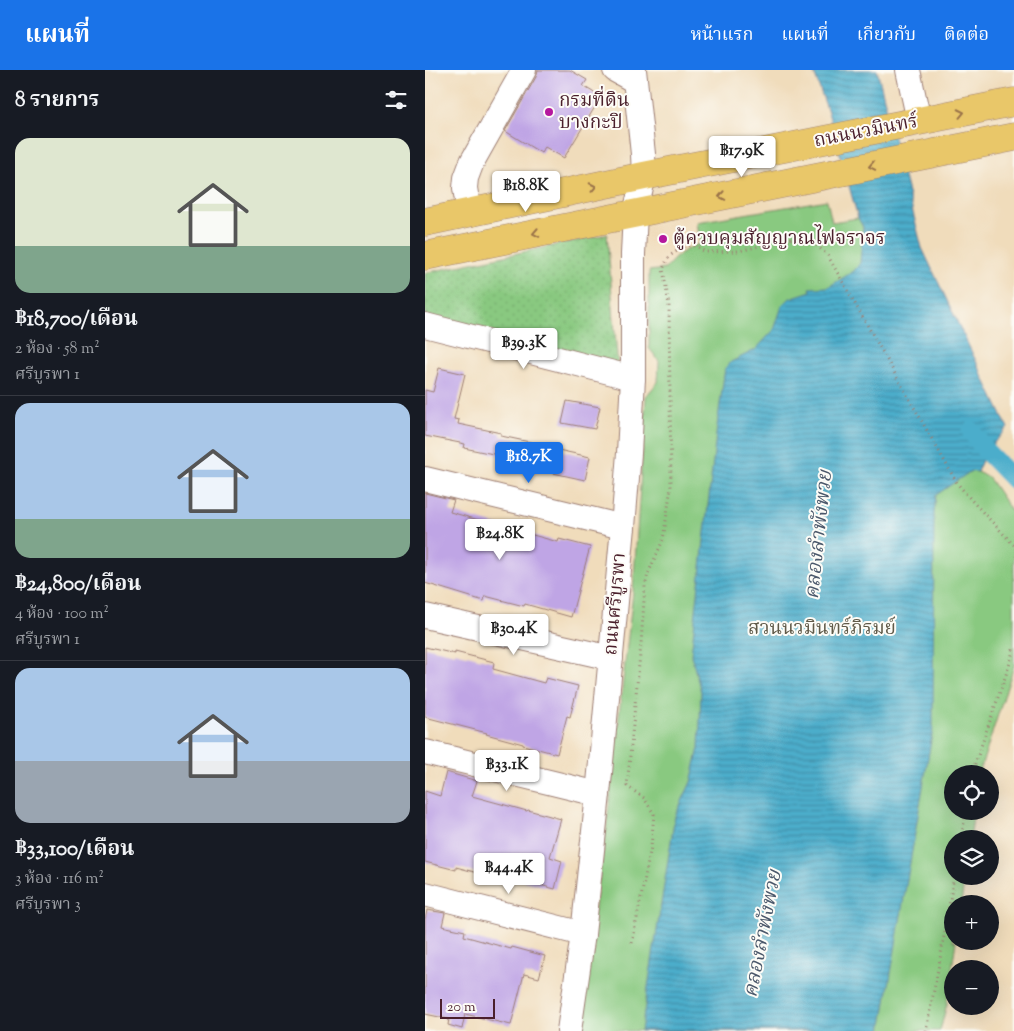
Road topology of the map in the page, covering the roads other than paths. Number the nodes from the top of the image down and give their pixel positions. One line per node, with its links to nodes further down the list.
1 (524, 70): 8 (street)
2 (908, 70): 5 (street)
3 (628, 74): 7 (street, ถนนศรีบูรพา)
4 (1014, 102): 5 (main road, ถนนนวมินทร์, one-way to 4)
5 (907, 124): 7 (main road, ถนนนวมินทร์)
6 (1014, 137): 9 (main road, ถนนนวมินทร์, one-way to 9)
7 (644, 176): 8 (main road, ถนนนวมินทร์, one-way to 7); 9 (street, ถนนศรีบูรพา)
8 (469, 213): 10 (main road, ถนนนวมินทร์)
9 (635, 213): 11 (main road, ถนนนวมินทร์, one-way to 11); 13 (street, ถนนศรีบูรพา)
10 (425, 222)
11 (425, 256)
12 (425, 324): 13 (street)
13 (633, 378): 15 (street, ถนนศรีบูรพา)
14 (425, 479): 15 (street)
15 (623, 527): 17 (street, ถนนศรีบูรพา)
16 (425, 616): 17 (street)
17 (611, 658): 19 (street, ถนนศรีบูรพา)
18 (425, 752): 19 (street)
19 (598, 794): 21 (street, ถนนศรีบูรพา)
20 (425, 894): 21 (street)
21 (583, 934): 22 (street, ถนนศรีบูรพา)
22 (569, 1031)

